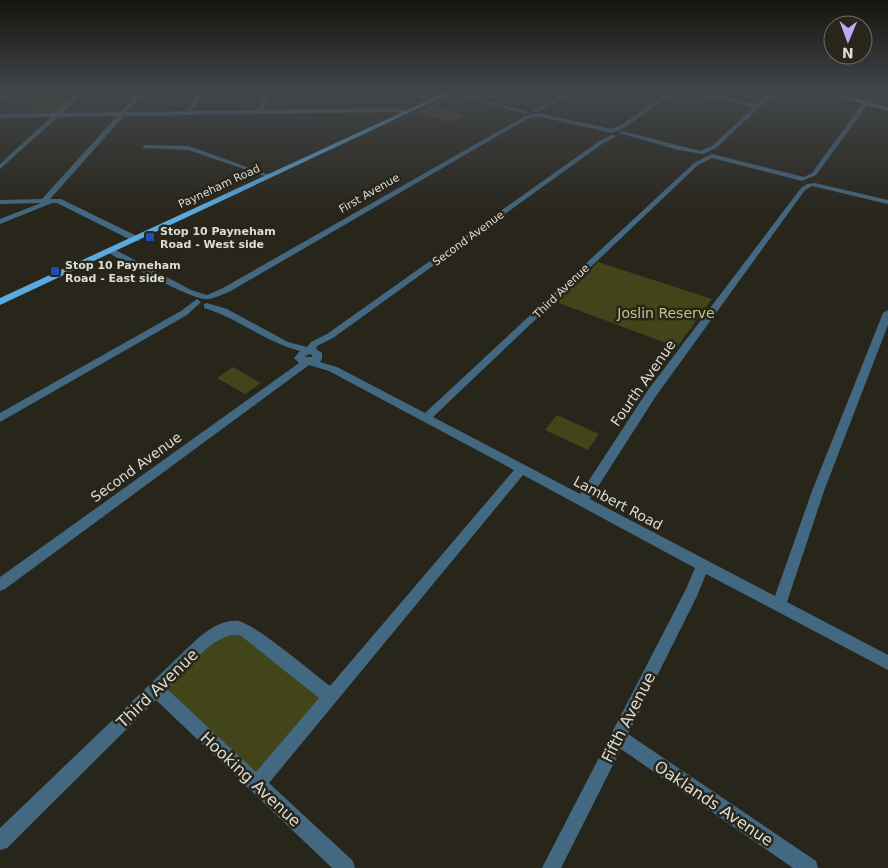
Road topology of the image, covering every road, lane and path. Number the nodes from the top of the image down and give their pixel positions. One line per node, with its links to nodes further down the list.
1 (36, 134): 12 (street)
2 (105, 134): 15 (street)
3 (360, 134): 13 (main road, Payneham Road)
4 (498, 134): 21 (street, First Avenue)
5 (614, 134): 10 (street); 24 (street, Second Avenue)
6 (728, 134): 8 (street, Third Avenue)
7 (844, 134): 14 (street, Fourth Avenue)
8 (714, 147): 10 (street, Third Avenue); 11 (street, Third Avenue)
9 (145, 148): 13 (street)
10 (699, 156): 11 (street, Third Avenue); 11 (street); 26 (street, Third Avenue)
11 (710, 157): 14 (street)
12 (0, 167)
13 (269, 176): 19 (main road, Payneham Road)
14 (808, 182): 17 (street); 28 (street, Fourth Avenue)
15 (49, 200): 16 (street); 18 (street); 19 (street)
16 (0, 202)
17 (888, 202)
18 (0, 222)
19 (136, 239): 20 (main road, Payneham Road)
20 (110, 251): 21 (street, Lambert Road); 22 (main road, Payneham Road)
21 (206, 301): 24 (street, Lambert Road); 25 (street, First Avenue)
22 (0, 302)
23 (888, 313): 31 (street)
24 (309, 356): 26 (street, Lambert Road); 30 (street, Second Avenue)
25 (0, 418)
26 (426, 418): 27 (street, Lambert Road)
27 (522, 469): 28 (street, Lambert Road); 34 (street)
28 (582, 500): 29 (street, Lambert Road)
29 (703, 565): 31 (street, Lambert Road); 35 (street, Fifth Avenue)
30 (0, 585)
31 (779, 605): 32 (street, Lambert Road)
32 (888, 663)
33 (156, 689): 34 (street, Third Avenue); 36 (street, Hooking Avenue); 37 (street, Third Avenue)
34 (330, 696): 36 (street)
35 (618, 737): 39 (street, Fifth Avenue); 40 (street, Oaklands Avenue)
36 (257, 784): 38 (street, Hooking Avenue)
37 (0, 841)
38 (346, 868)
39 (551, 868)
40 (809, 868)

